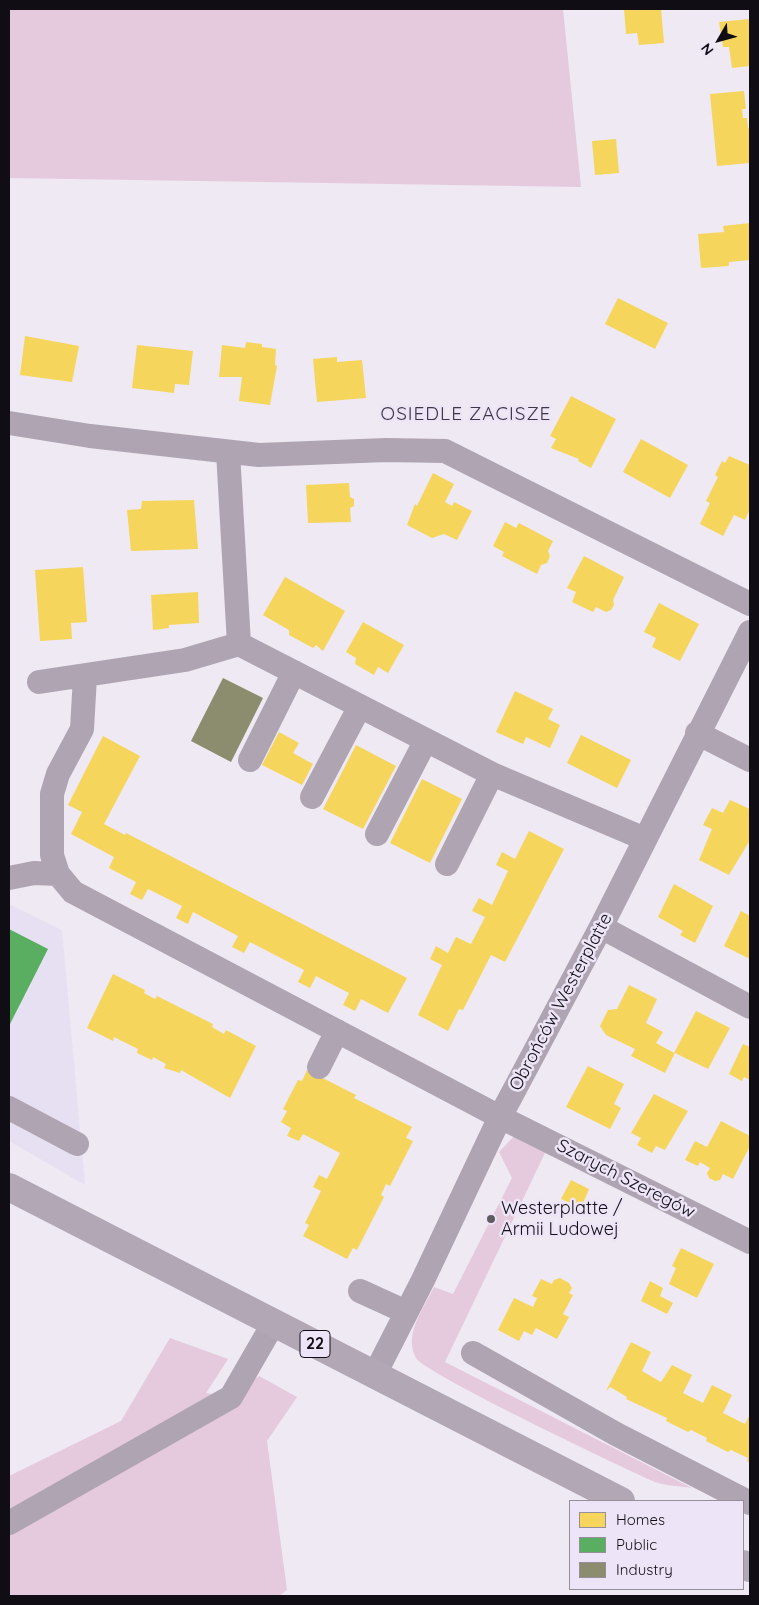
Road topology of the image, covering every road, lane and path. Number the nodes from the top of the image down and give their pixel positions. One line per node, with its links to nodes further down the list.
1 (9, 423): 2 (street)
2 (228, 452): 3 (street); 5 (street)
3 (750, 604)
4 (750, 632): 10 (street, Obrońców Westerplatte)
5 (239, 644): 6 (street); 7 (street)
6 (294, 672): 9 (street); 12 (street)
7 (85, 677): 8 (street); 19 (street)
8 (39, 682)
9 (360, 706): 11 (street); 15 (street)
10 (697, 733): 13 (street); 17 (street, Obrońców Westerplatte)
11 (426, 740): 14 (street); 16 (street)
12 (250, 760)
13 (750, 760)
14 (492, 774): 17 (street); 18 (street)
15 (312, 797)
16 (377, 834)
17 (645, 838): 21 (street, Obrońców Westerplatte)
18 (447, 864)
19 (58, 874): 20 (street); 23 (street, Szarych Szeregów)
20 (9, 878)
21 (601, 927): 22 (street); 26 (street, Obrońców Westerplatte)
22 (750, 1007)
23 (337, 1032): 24 (street); 26 (street, Szarych Szeregów)
24 (319, 1067)
25 (9, 1108): 27 (street)
26 (500, 1117): 29 (street, Szarych Szeregów); 31 (street, Obrońców Westerplatte)
27 (77, 1144)
28 (9, 1187): 32 (main road, 22)
29 (750, 1242)
30 (360, 1290): 31 (street)
31 (406, 1312): 34 (street, Obrońców Westerplatte)
32 (273, 1324): 34 (main road, 22); 37 (street)
33 (473, 1353): 36 (street)
34 (374, 1374): 35 (main road, 22)
35 (619, 1500)
36 (750, 1503)
37 (9, 1523)

